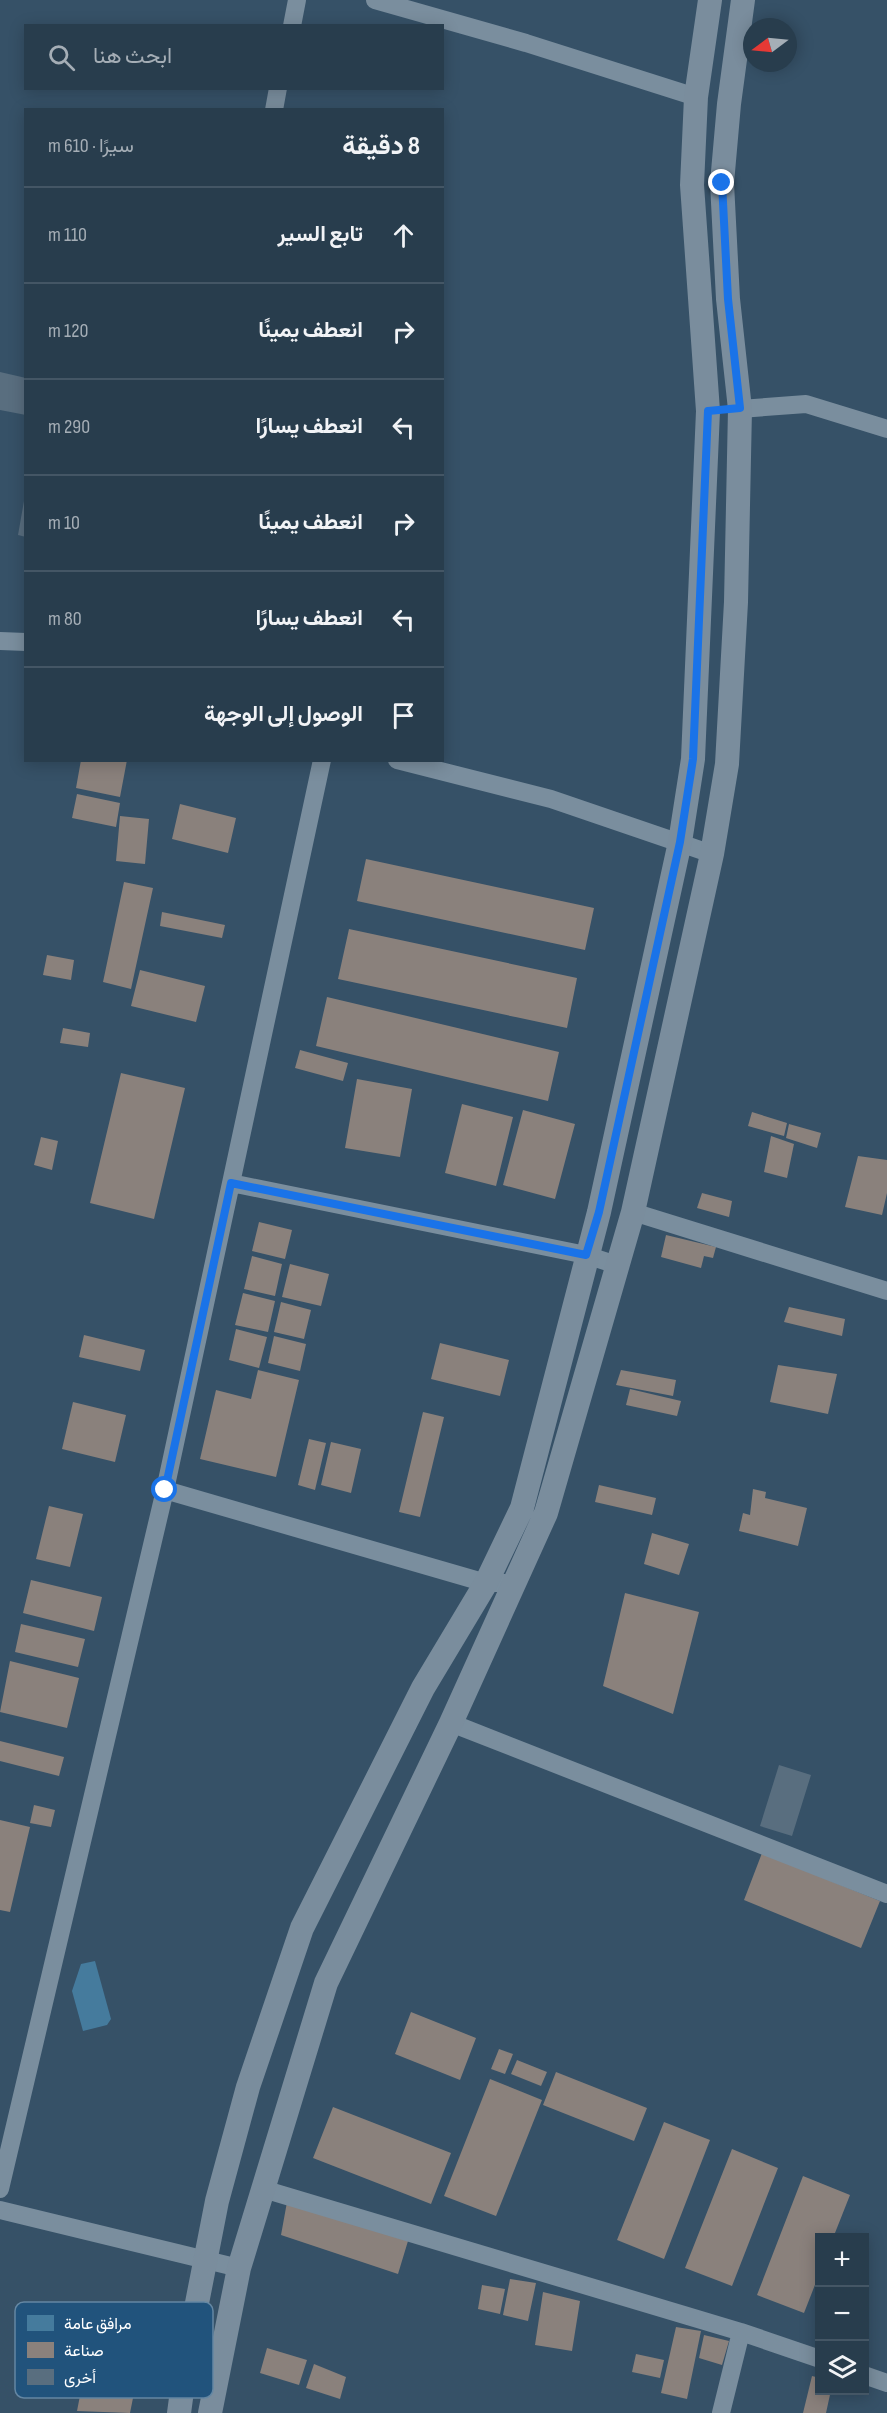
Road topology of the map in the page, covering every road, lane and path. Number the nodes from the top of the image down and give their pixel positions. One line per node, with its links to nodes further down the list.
1 (297, 0): 5 (street)
2 (375, 0): 7 (street)
3 (710, 0): 7 (main road)
4 (743, 0): 9 (main road)
5 (292, 24)
6 (278, 90): 8 (street)
7 (696, 97): 10 (main road)
8 (274, 108)
9 (740, 408): 10 (main road); 11 (street); 17 (main road)
10 (708, 411): 14 (main road)
11 (887, 429)
12 (0, 641): 13 (street)
13 (24, 642)
14 (693, 759): 17 (main road); 18 (main road)
15 (322, 762): 20 (street)
16 (405, 762): 18 (street)
17 (727, 764): 19 (main road)
18 (680, 842): 19 (street); 22 (main road)
19 (712, 854): 21 (main road)
20 (231, 1183): 22 (street); 25 (street)
21 (633, 1212): 23 (main road); 24 (street)
22 (586, 1255): 23 (street); 26 (main road)
23 (616, 1265): 27 (main road)
24 (887, 1291)
25 (165, 1490): 26 (street); 30 (street)
26 (486, 1583): 27 (street); 34 (main road)
27 (513, 1583): 28 (main road)
28 (451, 1723): 29 (street); 32 (main road)
29 (887, 1894)
30 (7, 2130): 31 (street)
31 (0, 2189)
32 (263, 2189): 35 (main road); 37 (street)
33 (0, 2210): 34 (street)
34 (207, 2259): 35 (street); 36 (main road)
35 (239, 2268): 43 (main road)
36 (198, 2302)
37 (741, 2332): 38 (street); 44 (street)
38 (815, 2358)
39 (869, 2377): 40 (street)
40 (887, 2383)
41 (181, 2398): 42 (main road)
42 (179, 2413)
43 (210, 2413)
44 (721, 2413)

